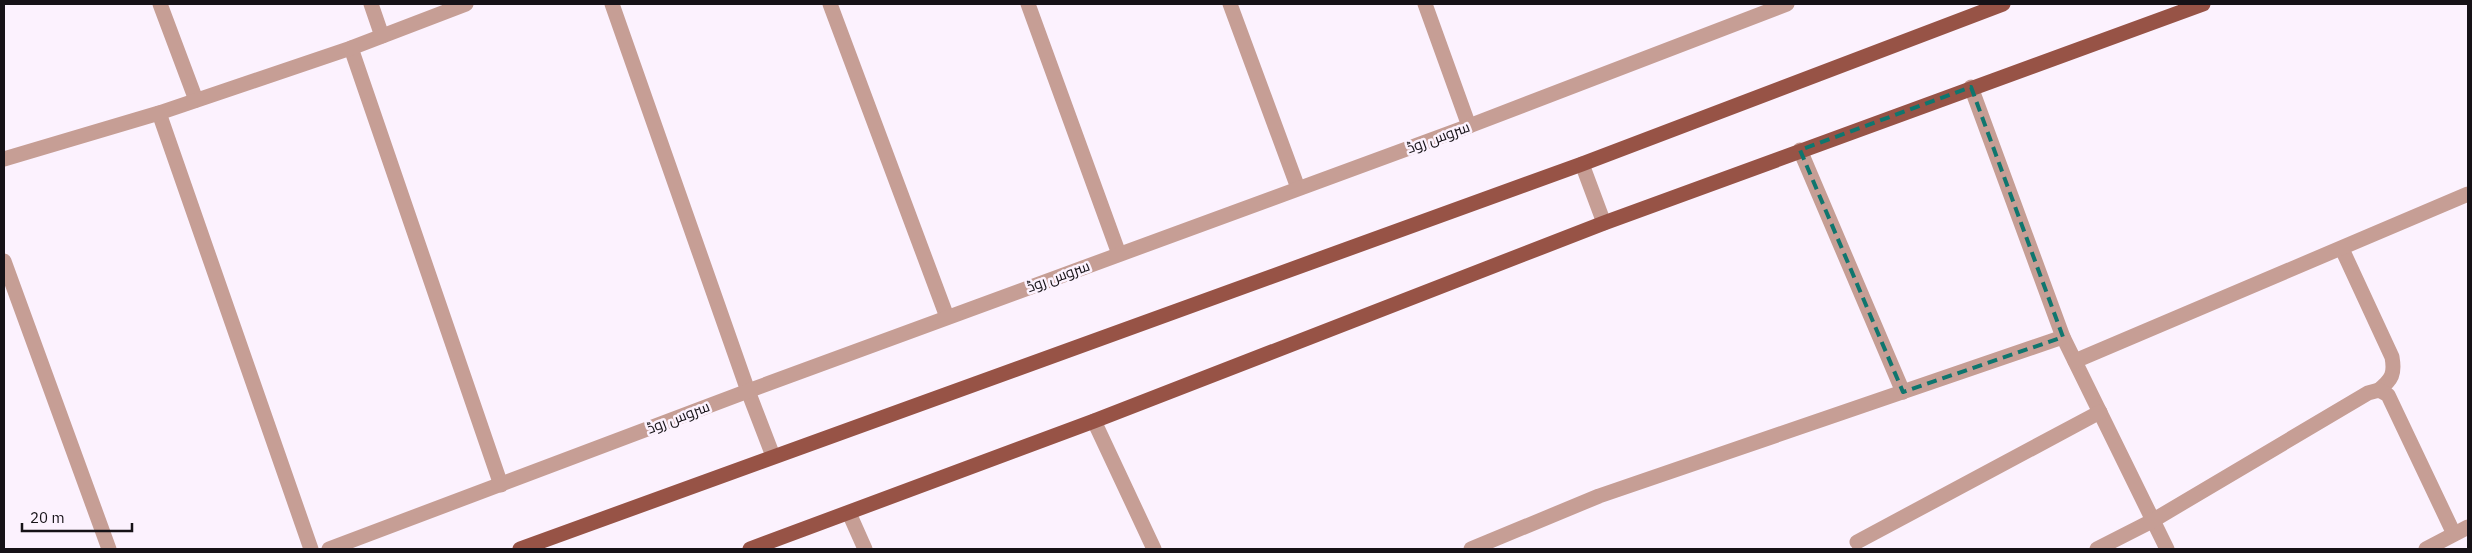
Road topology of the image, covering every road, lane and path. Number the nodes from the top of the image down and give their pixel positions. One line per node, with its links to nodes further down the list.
1 (160, 4): 15 (street)
2 (371, 4): 12 (street)
3 (466, 4): 12 (street)
4 (612, 4): 31 (street)
5 (830, 4): 27 (street)
6 (1028, 4): 25 (street)
7 (1230, 4): 21 (street)
8 (1425, 4): 17 (street)
9 (1787, 4): 17 (street, سروس روڈ)
10 (2003, 4): 20 (main road)
11 (2203, 4): 14 (main road)
12 (382, 36): 13 (street)
13 (351, 48): 15 (street); 36 (street)
14 (1971, 87): 18 (main road); 28 (street)
15 (196, 100): 16 (street)
16 (159, 113): 19 (street); 43 (street)
17 (1469, 126): 21 (street, سروس روڈ)
18 (1800, 150): 23 (main road); 32 (street)
19 (4, 159)
20 (1582, 164): 23 (street); 35 (main road)
21 (1298, 188): 25 (street, سروس روڈ)
22 (2468, 194): 24 (street)
23 (1604, 223): 34 (main road)
24 (2342, 248): 29 (street); 30 (street)
25 (1119, 254): 27 (street, سروس روڈ)
26 (4, 261): 42 (street)
27 (947, 317): 31 (street, سروس روڈ)
28 (2063, 337): 29 (street); 32 (street)
29 (2075, 361): 33 (street)
30 (2379, 390): 38 (street); 40 (street)
31 (748, 391): 35 (street); 36 (street, سروس روڈ)
32 (1903, 392): 49 (street)
33 (2100, 412): 38 (street); 41 (street)
34 (1094, 421): 37 (main road); 48 (street)
35 (773, 456): 45 (main road)
36 (501, 484): 44 (street, سروس روڈ)
37 (849, 513): 46 (main road); 47 (street)
38 (2152, 520): 50 (street); 51 (street)
39 (2468, 527): 40 (street)
40 (2454, 534): 52 (street)
41 (1857, 542)
42 (109, 549)
43 (311, 549)
44 (329, 549)
45 (520, 549)
46 (750, 549)
47 (865, 549)
48 (1154, 549)
49 (1471, 549)
50 (2097, 549)
51 (2167, 549)
52 (2426, 549)

